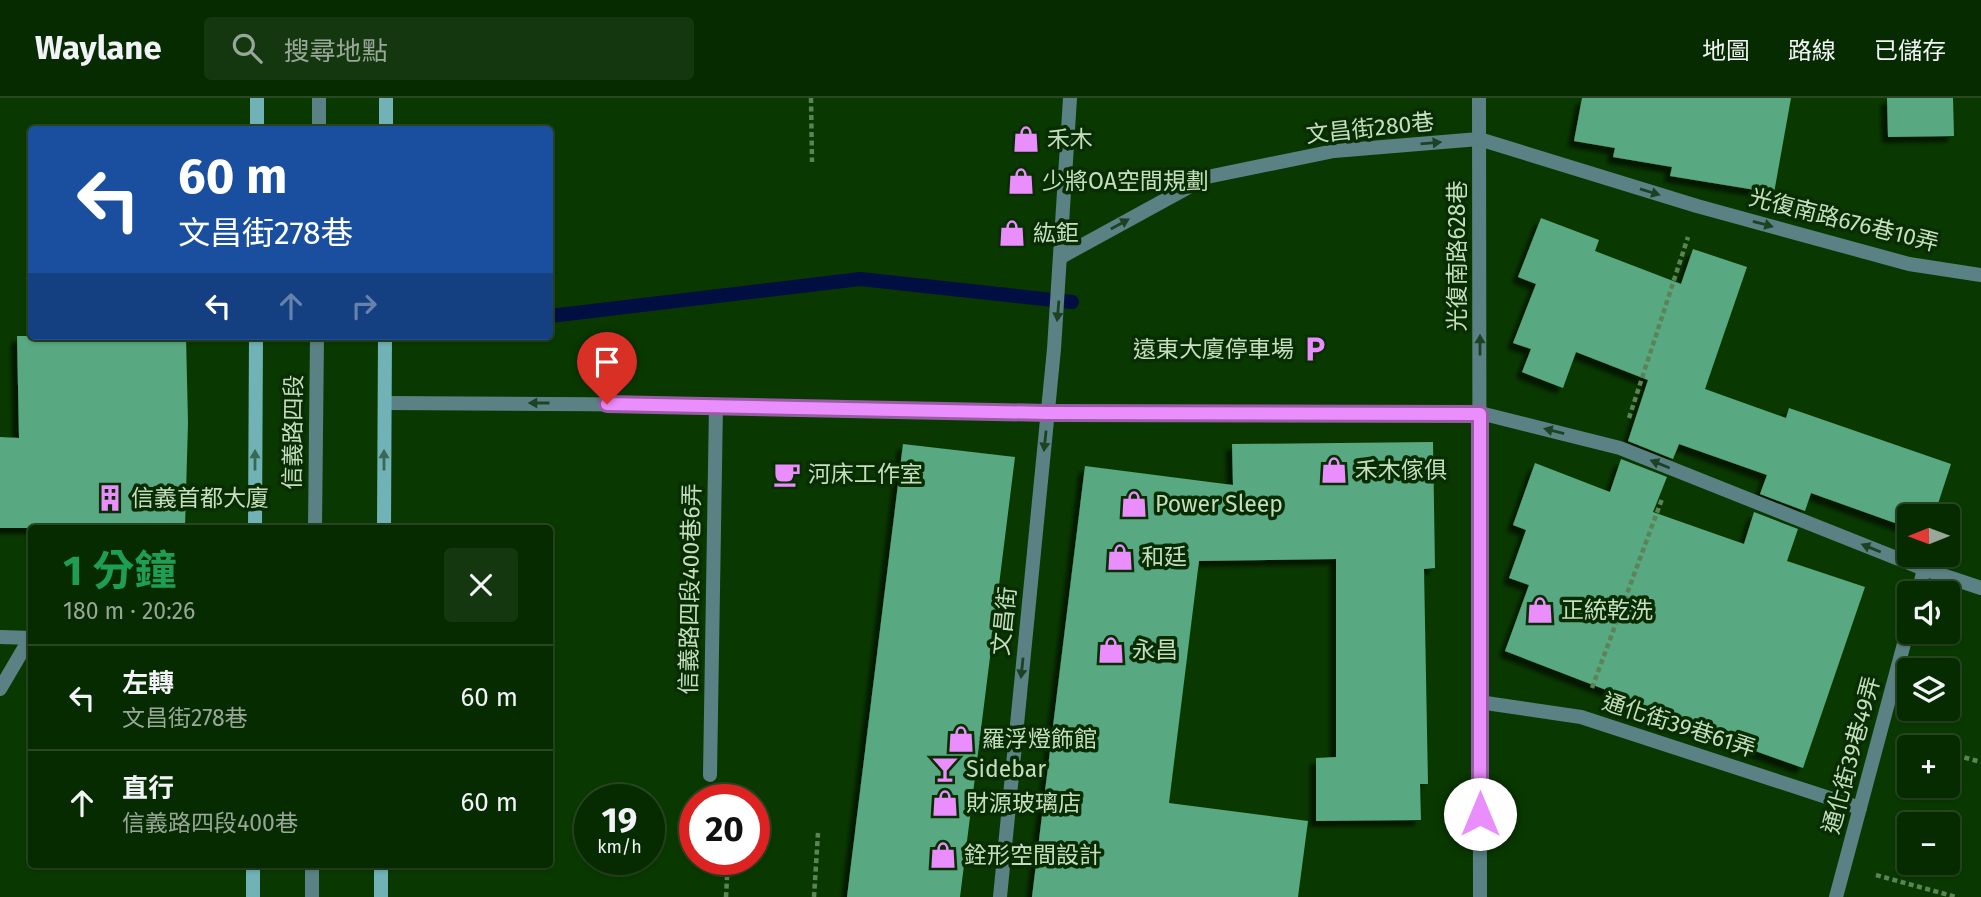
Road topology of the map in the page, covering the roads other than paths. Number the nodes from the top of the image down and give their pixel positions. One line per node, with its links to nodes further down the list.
1 (257, 98): 6 (main road)
2 (319, 98): 7 (lane)
3 (386, 98): 8 (main road)
4 (1070, 98): 11 (lane)
5 (1479, 98): 9 (lane, 光復南路628巷)
6 (257, 126)
7 (319, 126)
8 (386, 126)
9 (1479, 139): 10 (lane, 文昌街280巷, one-way to 10); 11 (lane, 文昌街280巷, one-way to 9); 19 (lane, 光復南路628巷, one-way to 9)
10 (1698, 206): 12 (lane, 光復南路676巷10弄, one-way to 12)
11 (1061, 257): 18 (lane, 文昌街, one-way to 18)
12 (1981, 275)
13 (256, 340): 20 (main road, 信義路四段, one-way to 13)
14 (317, 340): 21 (lane, 信義路四段)
15 (385, 340): 16 (main road)
16 (385, 403): 17 (lane, one-way to 16); 22 (main road, one-way to 16)
17 (716, 405): 18 (lane); 32 (lane, 信義路四段400巷6弄)
18 (1048, 413): 19 (lane); 40 (lane, 文昌街, one-way to 40)
19 (1480, 414): 23 (lane, one-way to 19); 31 (lane, 光復南路628巷)
20 (255, 525)
21 (315, 525)
22 (384, 525)
23 (1924, 569): 24 (lane); 25 (lane)
24 (1921, 581)
25 (1981, 589)
26 (0, 637): 27 (lane)
27 (28, 638)
28 (28, 643): 30 (lane)
29 (1904, 644): 33 (lane, 通化街39巷49弄)
30 (0, 689)
31 (1479, 702): 33 (lane, 通化街39巷61弄); 41 (lane, 光復南路628巷)
32 (710, 775)
33 (1860, 808): 42 (lane, 通化街39巷49弄)
34 (253, 868): 37 (main road)
35 (312, 868): 38 (lane)
36 (382, 868): 39 (main road)
37 (253, 897)
38 (312, 897)
39 (381, 897)
40 (1000, 897)
41 (1480, 897)
42 (1836, 897)

